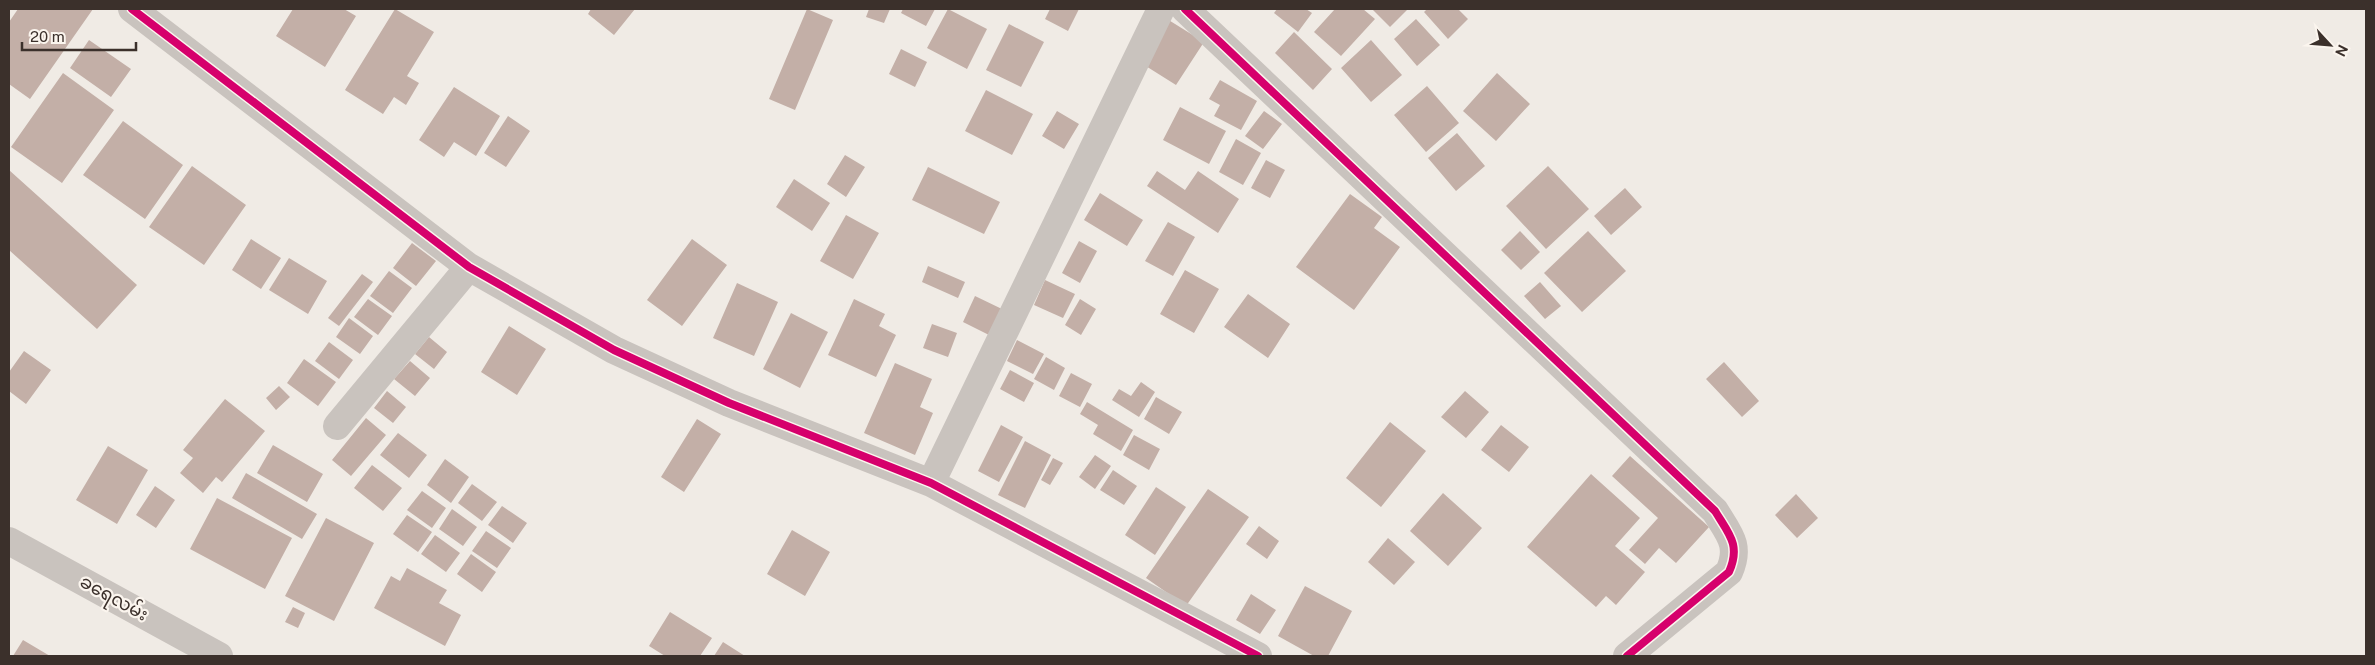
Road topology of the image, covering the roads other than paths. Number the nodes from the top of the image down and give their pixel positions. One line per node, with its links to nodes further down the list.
1 (132, 9): 4 (street)
2 (1162, 9): 6 (street)
3 (1186, 9): 10 (street)
4 (469, 267): 5 (street); 6 (street)
5 (337, 426)
6 (931, 483): 9 (street)
7 (9, 541): 8 (street, ခရေလမ်း)
8 (219, 656)
9 (1258, 656)
10 (1627, 656)

